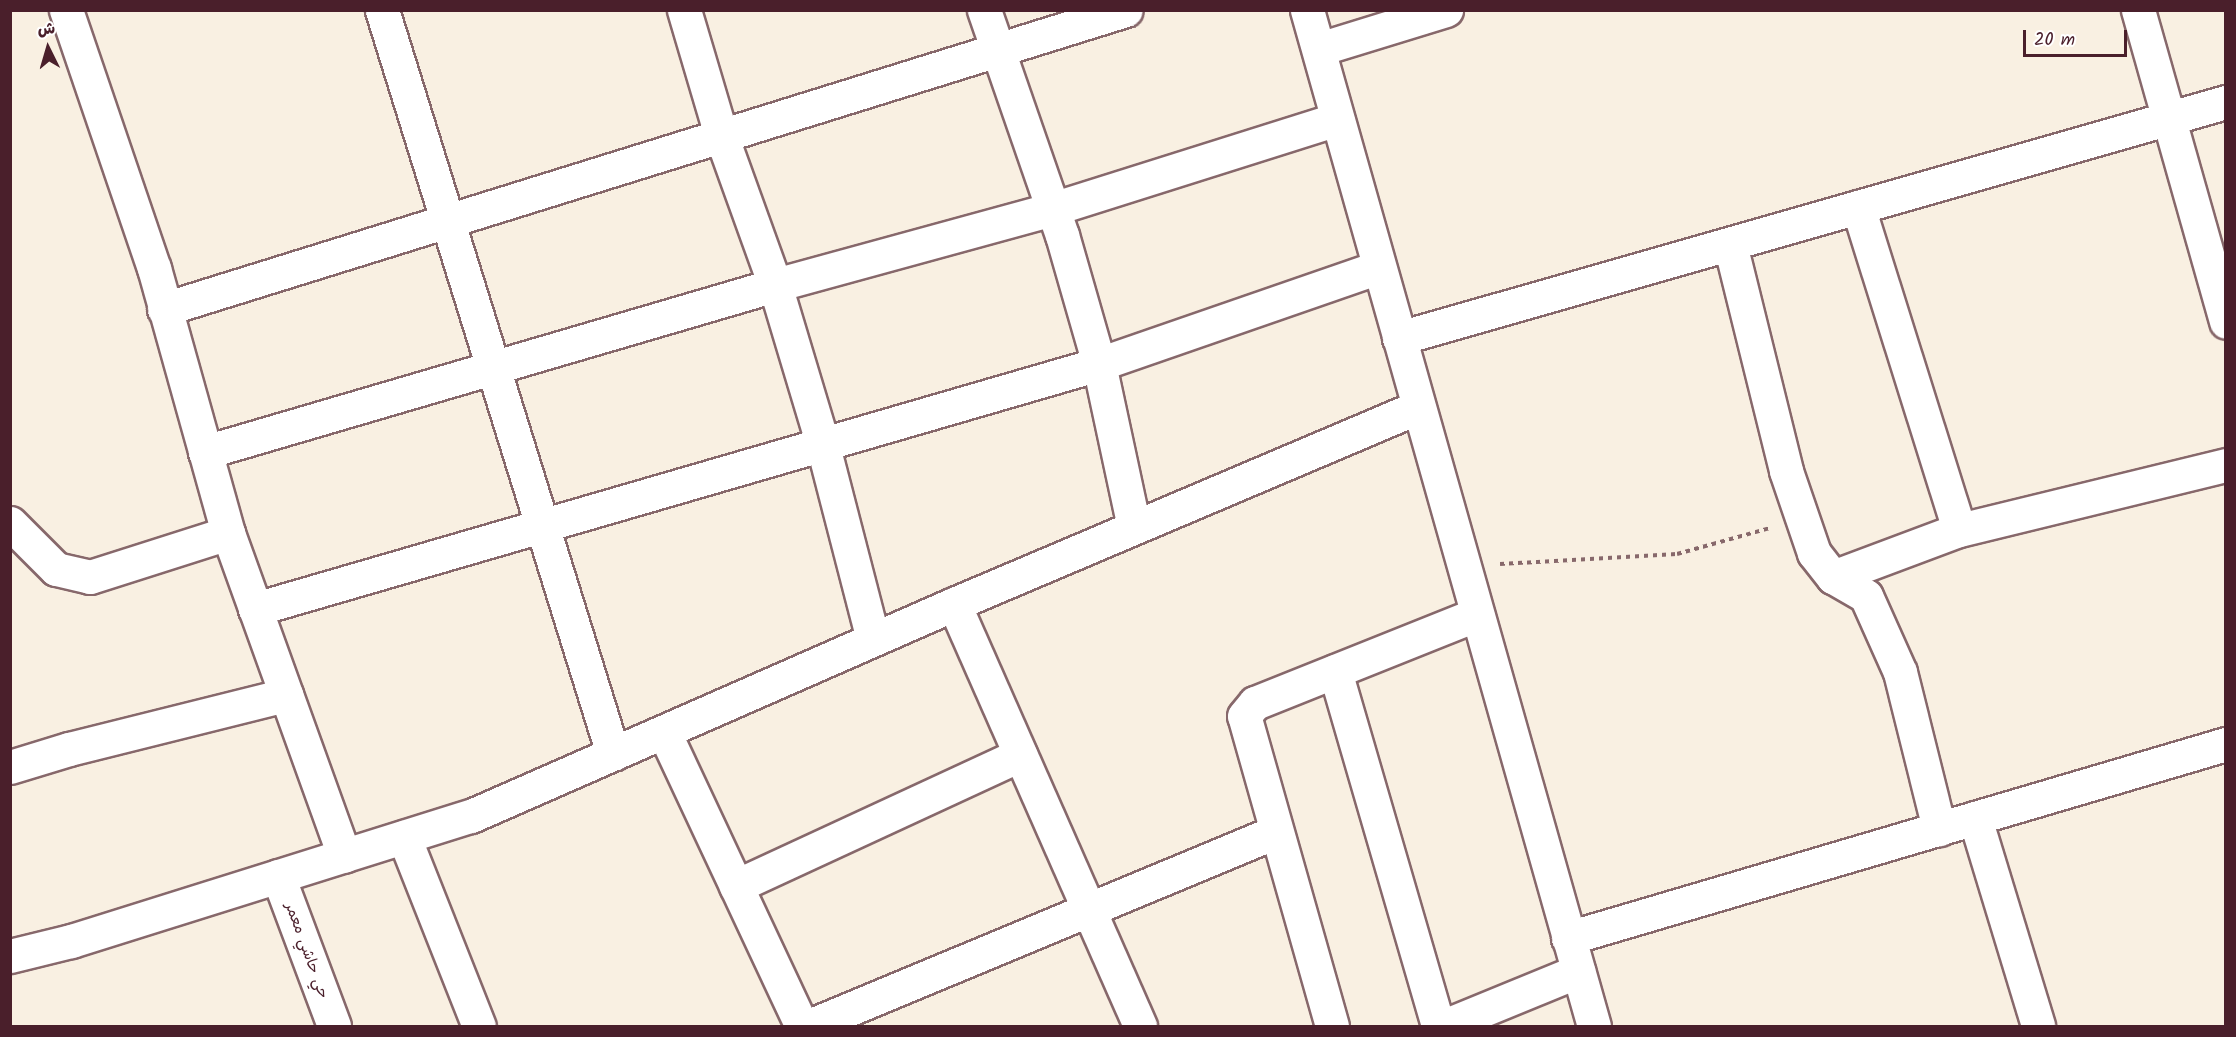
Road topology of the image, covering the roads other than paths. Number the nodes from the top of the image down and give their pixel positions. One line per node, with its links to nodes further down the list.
1 (66, 10): 21 (street)
2 (382, 10): 17 (street)
3 (684, 10): 14 (street)
4 (984, 10): 10 (street)
5 (1126, 10): 10 (street)
6 (1307, 10): 9 (street)
7 (1446, 10): 9 (street)
8 (2138, 10): 12 (street)
9 (1318, 49): 13 (street)
10 (998, 51): 14 (street); 16 (street)
11 (2226, 102): 12 (street)
12 (2169, 118): 15 (street); 22 (street)
13 (1337, 119): 16 (street); 19 (street)
14 (721, 135): 17 (street); 20 (street)
15 (1858, 207): 18 (street); 33 (street)
16 (1052, 209): 20 (street); 24 (street)
17 (445, 221): 21 (street); 25 (street)
18 (1730, 244): 23 (street); 35 (street)
19 (1379, 267): 23 (street); 24 (street)
20 (775, 285): 25 (street); 27 (street)
21 (164, 309): 28 (street)
22 (2226, 322)
23 (1399, 338): 26 (street)
24 (1098, 364): 27 (street); 32 (street)
25 (492, 370): 28 (street); 31 (street)
26 (1418, 407): 32 (street); 38 (street)
27 (822, 442): 31 (street); 39 (street)
28 (205, 452): 34 (street)
29 (2226, 465): 33 (street)
30 (10, 523): 34 (street)
31 (542, 527): 37 (street); 44 (street)
32 (1134, 527): 36 (street)
33 (1959, 530): 35 (street)
34 (228, 533): 37 (street)
35 (1833, 577): 48 (street)
36 (954, 604): 39 (street); 45 (street)
37 (255, 609): 41 (street)
38 (1477, 614): 40 (street); 55 (street)
39 (873, 639): 42 (street)
40 (1335, 671): 49 (street); 64 (street)
41 (286, 695): 46 (street); 51 (street)
42 (664, 732): 44 (street); 53 (street)
43 (2226, 744): 47 (street)
44 (613, 754): 50 (street)
45 (1020, 755): 53 (street); 54 (street)
46 (10, 767)
47 (1975, 818): 48 (street); 67 (street)
48 (1939, 829): 55 (street)
49 (1275, 832): 54 (street); 63 (street)
50 (404, 837): 51 (street); 59 (street)
51 (344, 856): 52 (street)
52 (278, 876): 56 (street); 58 (street, حي حاشي معمر)
53 (736, 886): 60 (street)
54 (1088, 910): 61 (street); 62 (street)
55 (1568, 938): 57 (street)
56 (10, 956)
57 (1578, 971): 65 (street); 66 (street)
58 (334, 1026)
59 (479, 1026)
60 (802, 1026)
61 (809, 1026)
62 (1140, 1026)
63 (1332, 1026)
64 (1438, 1026)
65 (1444, 1026)
66 (1594, 1026)
67 (2038, 1026)

